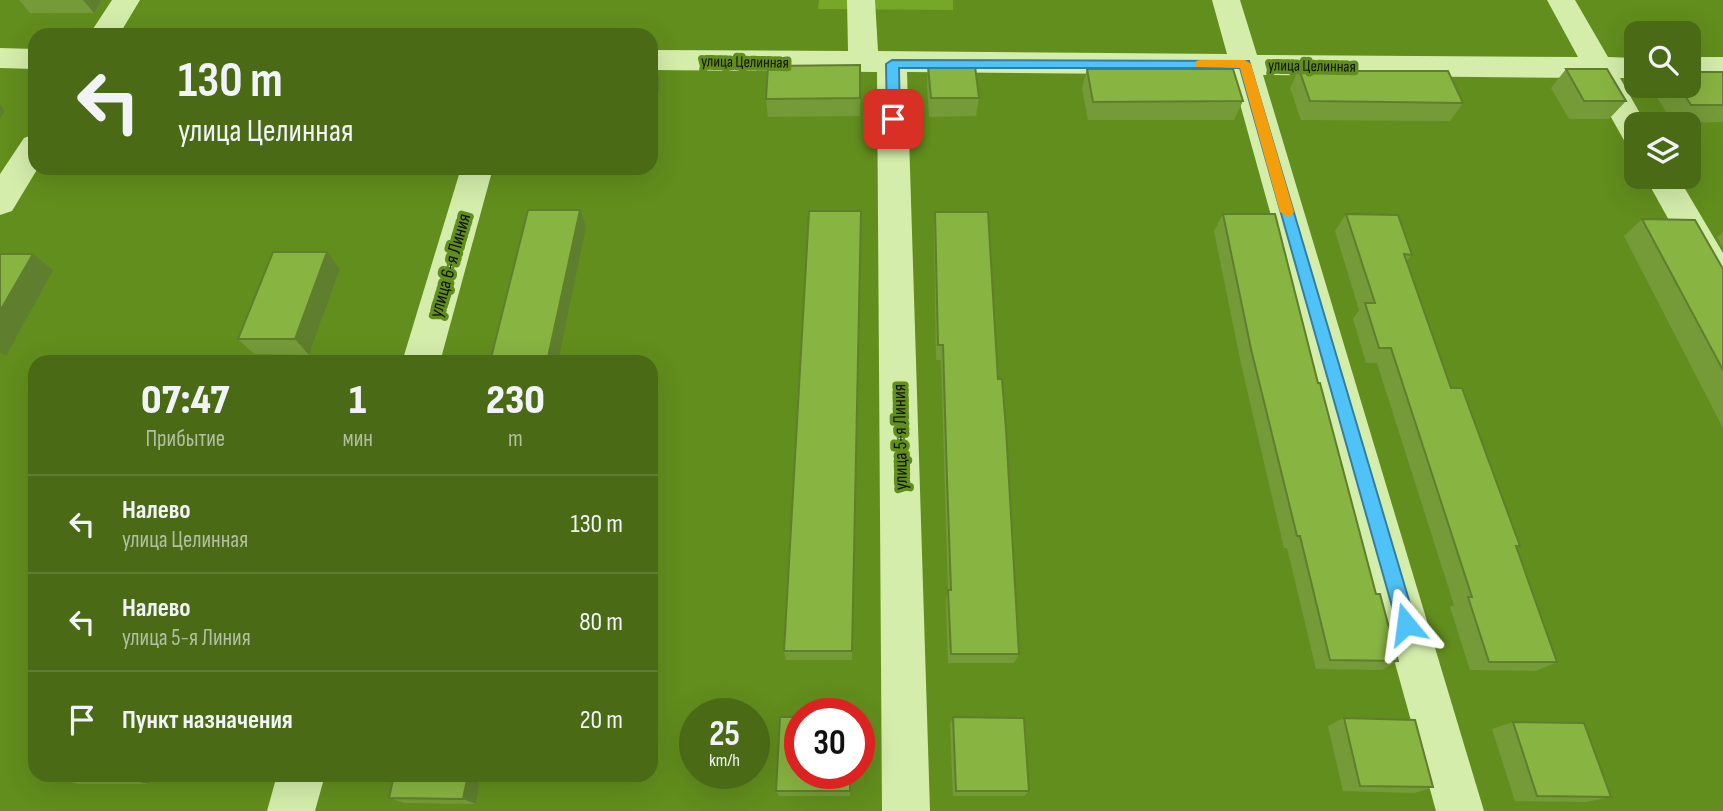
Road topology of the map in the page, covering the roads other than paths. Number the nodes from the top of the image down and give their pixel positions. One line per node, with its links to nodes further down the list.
1 (126, 0): 5 (street)
2 (861, 0): 9 (street, улица 5-я Линия)
3 (1226, 0): 10 (street)
4 (1561, 0): 13 (street)
5 (108, 28)
6 (0, 58): 7 (street)
7 (28, 59)
8 (658, 60): 9 (street, улица Целинная)
9 (878, 64): 10 (street, улица Целинная); 24 (street, улица 5-я Линия)
10 (1245, 64): 13 (street, улица Целинная); 25 (street)
11 (1701, 67): 12 (street)
12 (1723, 67)
13 (1598, 68): 14 (street, улица Целинная); 15 (street)
14 (1624, 68)
15 (1624, 113)
16 (28, 157): 19 (street)
17 (475, 175): 21 (street, улица 6-я Линия)
18 (1668, 189): 20 (street)
19 (0, 202)
20 (1723, 284)
21 (423, 355)
22 (299, 782): 23 (street)
23 (290, 811)
24 (906, 811)
25 (1461, 811)

